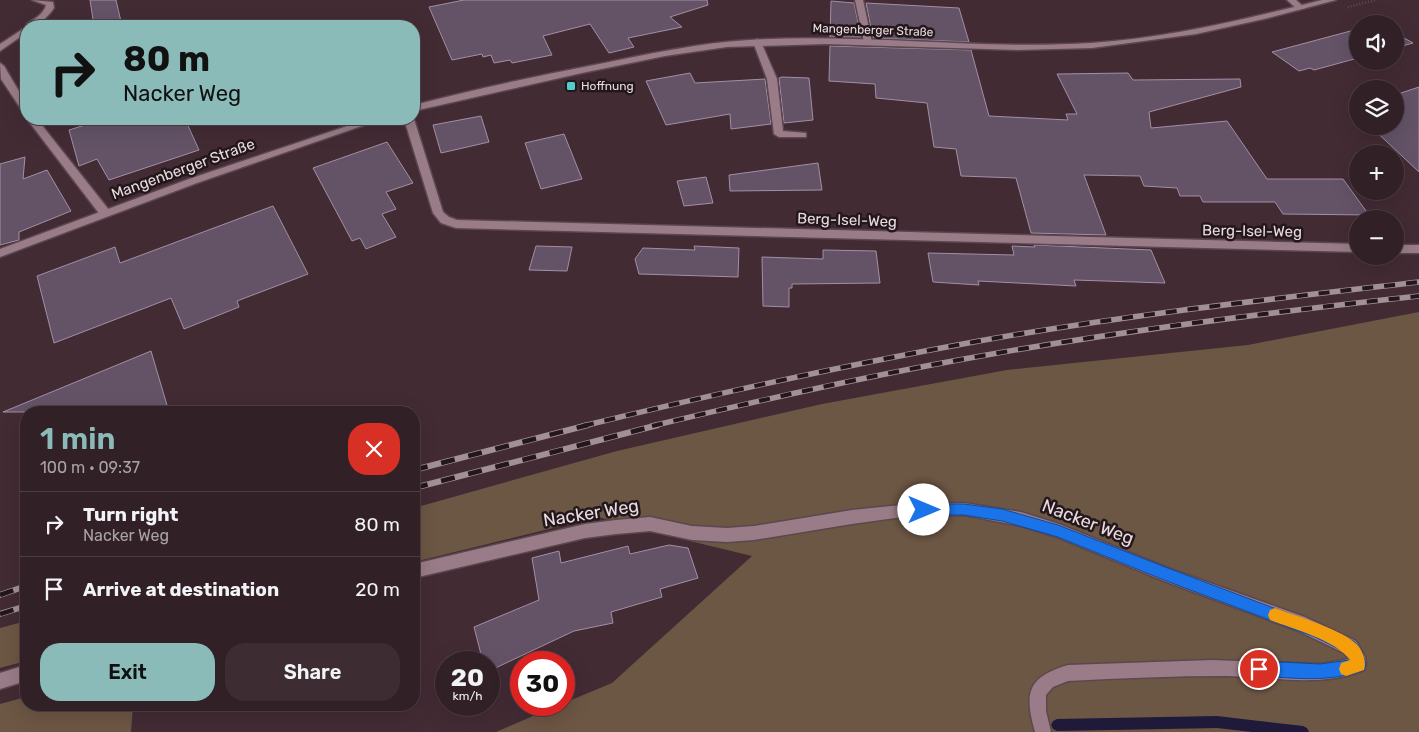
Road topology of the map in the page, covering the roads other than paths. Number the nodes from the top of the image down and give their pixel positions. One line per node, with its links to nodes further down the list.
1 (36, 0): 6 (main road)
2 (859, 0): 9 (main road)
3 (1291, 0): 5 (main road)
4 (1332, 0): 5 (main road, Mangenberger Straße)
5 (1301, 8): 9 (main road, Mangenberger Straße)
6 (38, 20)
7 (20, 33): 10 (main road)
8 (757, 42): 9 (main road, Mangenberger Straße); 13 (main road, Mangenberger Straße); 17 (main road)
9 (868, 42)
10 (0, 48)
11 (0, 66): 12 (main road)
12 (20, 101)
13 (420, 107)
14 (37, 125): 18 (main road)
15 (359, 125): 18 (main road, Mangenberger Straße)
16 (411, 125): 19 (main road, Berg-Isel-Weg)
17 (803, 136)
18 (105, 213): 22 (main road, Mangenberger Straße)
19 (1349, 248)
20 (1404, 249): 21 (main road)
21 (1419, 249)
22 (0, 253)
23 (420, 570): 26 (main road, Nacker Weg)
24 (20, 675): 25 (main road)
25 (0, 681)
26 (1043, 732)

